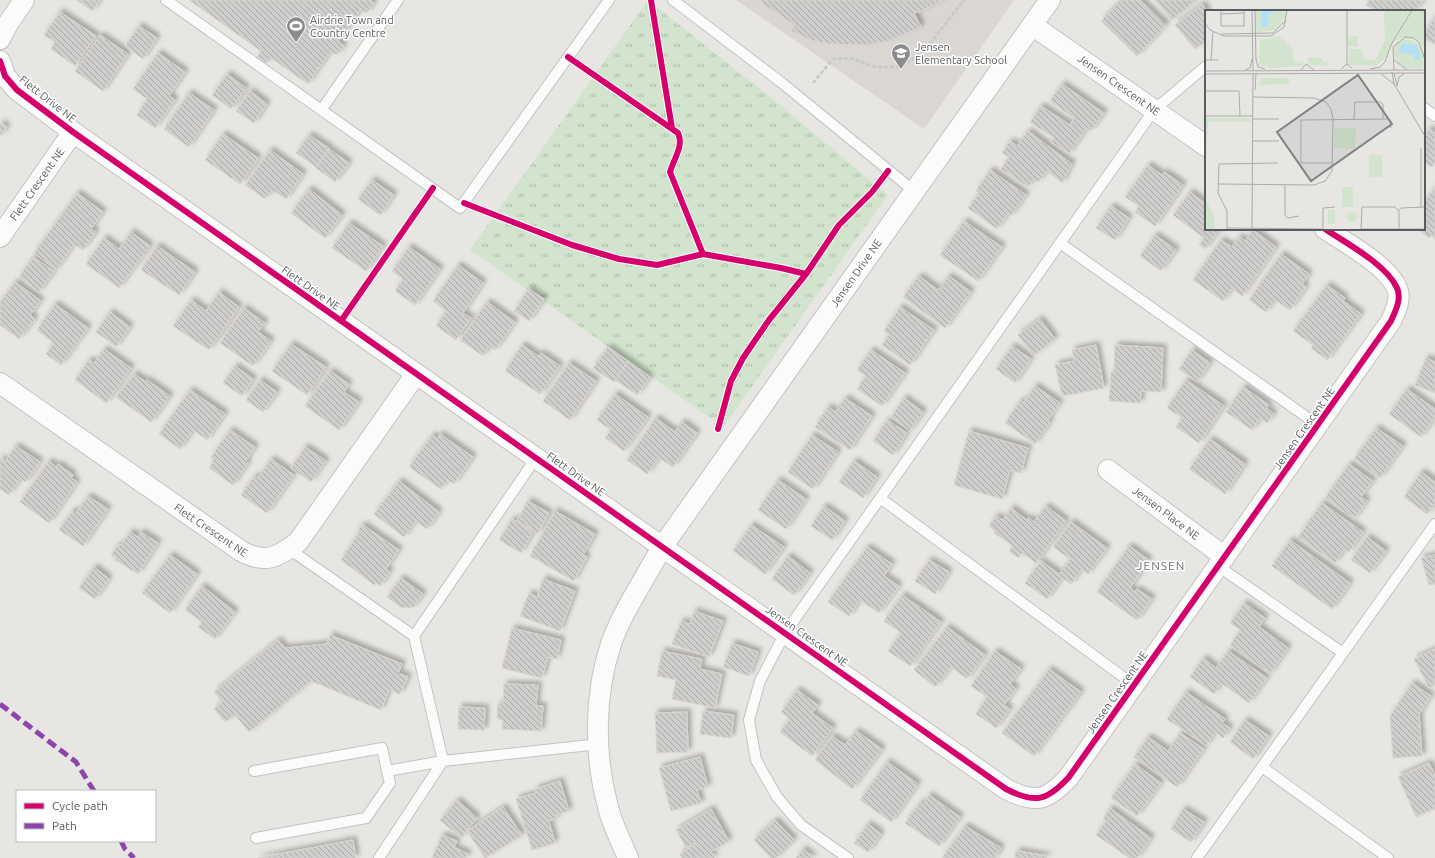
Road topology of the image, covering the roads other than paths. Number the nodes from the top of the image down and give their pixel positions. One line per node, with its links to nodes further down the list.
1 (24, 0): 8 (street)
2 (166, 0): 11 (lane)
3 (398, 0): 11 (lane)
4 (609, 0): 11 (lane)
5 (673, 0): 17 (lane)
6 (1050, 0): 7 (street, Jensen Drive NE)
7 (1032, 25): 13 (street, Jensen Crescent NE); 17 (street, Jensen Drive NE)
8 (0, 39)
9 (0, 61): 15 (street, Flett Drive NE)
10 (1205, 67): 13 (lane)
11 (322, 109)
12 (1425, 109): 14 (lane)
13 (1154, 110): 16 (street, Jensen Crescent NE); 20 (lane)
14 (1435, 116)
15 (73, 132): 19 (street, Flett Crescent NE); 21 (street, Flett Drive NE)
16 (1205, 145)
17 (914, 191): 28 (street, Jensen Drive NE)
18 (1326, 230): 23 (street, Jensen Crescent NE)
19 (0, 237)
20 (1060, 243): 23 (lane); 26 (lane)
21 (416, 374): 24 (street, Flett Drive NE); 29 (street, Flett Crescent NE)
22 (0, 383): 29 (street, Flett Crescent NE)
23 (1318, 425): 30 (street, Jensen Crescent NE)
24 (536, 458): 28 (street, Flett Drive NE); 32 (lane)
25 (1108, 470): 30 (street, Jensen Place NE)
26 (880, 498): 31 (lane); 34 (lane)
27 (1435, 524): 33 (lane)
28 (662, 547): 31 (street, Jensen Crescent NE); 35 (street)
29 (289, 549): 32 (lane)
30 (1221, 561): 33 (lane); 34 (street, Jensen Crescent NE)
31 (785, 633): 34 (street, Jensen Crescent NE); 43 (lane)
32 (414, 636): 36 (lane)
33 (1343, 653): 37 (lane)
34 (1134, 684)
35 (599, 744): 36 (lane); 42 (street)
36 (443, 761): 39 (lane); 41 (lane)
37 (1262, 767): 44 (lane); 45 (lane)
38 (254, 771): 39 (lane)
39 (388, 771): 40 (lane)
40 (256, 838)
41 (379, 858)
42 (628, 858)
43 (848, 858)
44 (1197, 858)
45 (1388, 858)

